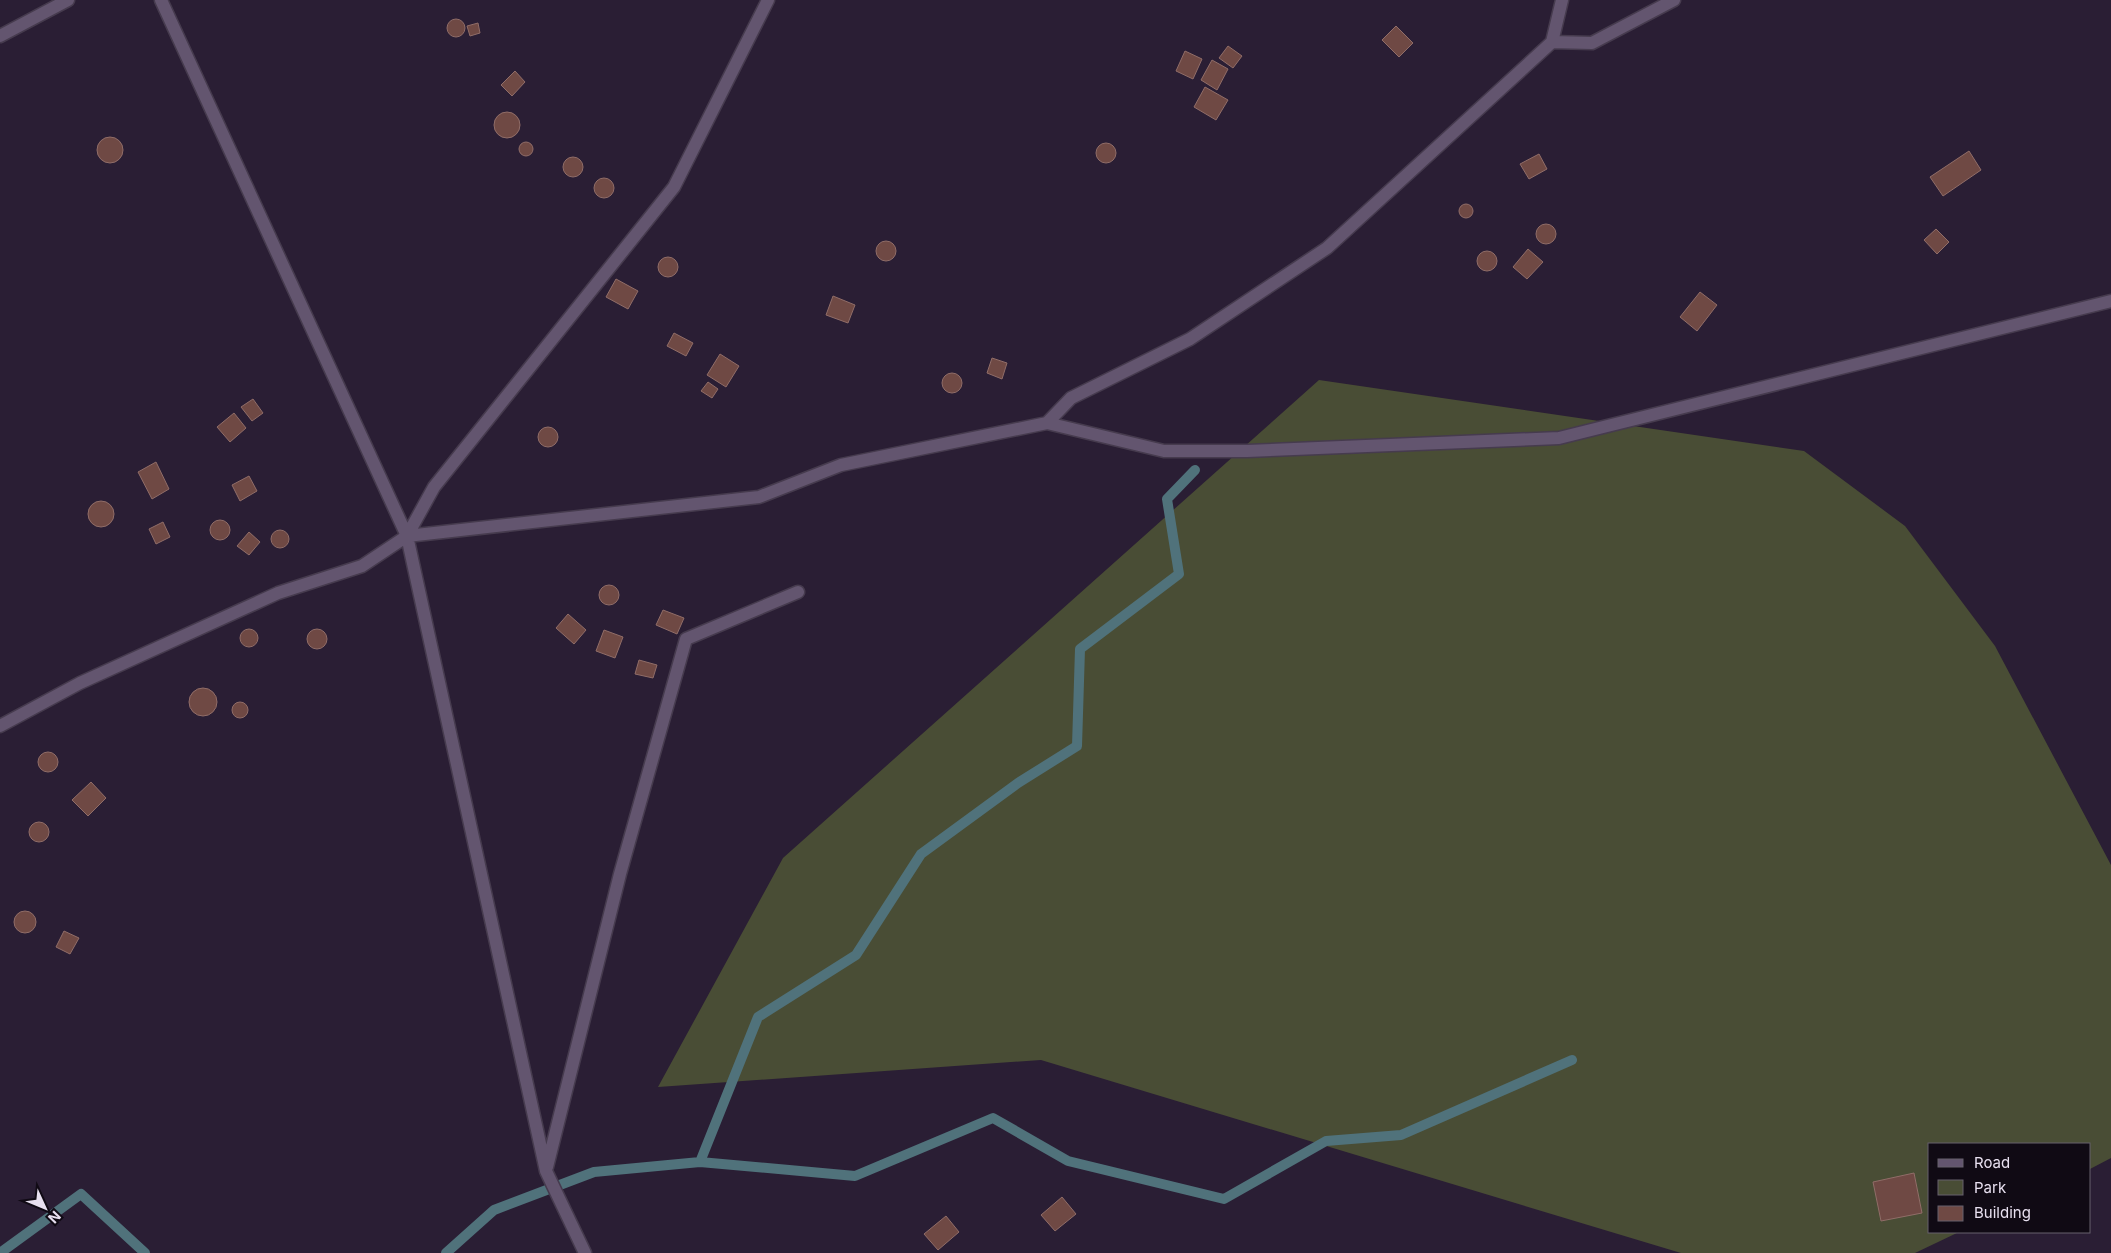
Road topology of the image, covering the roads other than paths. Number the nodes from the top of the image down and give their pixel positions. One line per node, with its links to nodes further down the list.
1 (68, 0): 6 (street)
2 (161, 0): 10 (street)
3 (768, 0): 10 (street)
4 (1562, 0): 7 (street)
5 (1674, 0): 7 (street)
6 (0, 36)
7 (1552, 42): 9 (street)
8 (2111, 302): 9 (street)
9 (1046, 424): 10 (street)
10 (407, 536): 12 (street); 13 (street)
11 (798, 592): 13 (street)
12 (0, 726)
13 (546, 1171): 14 (street)
14 (585, 1253)

